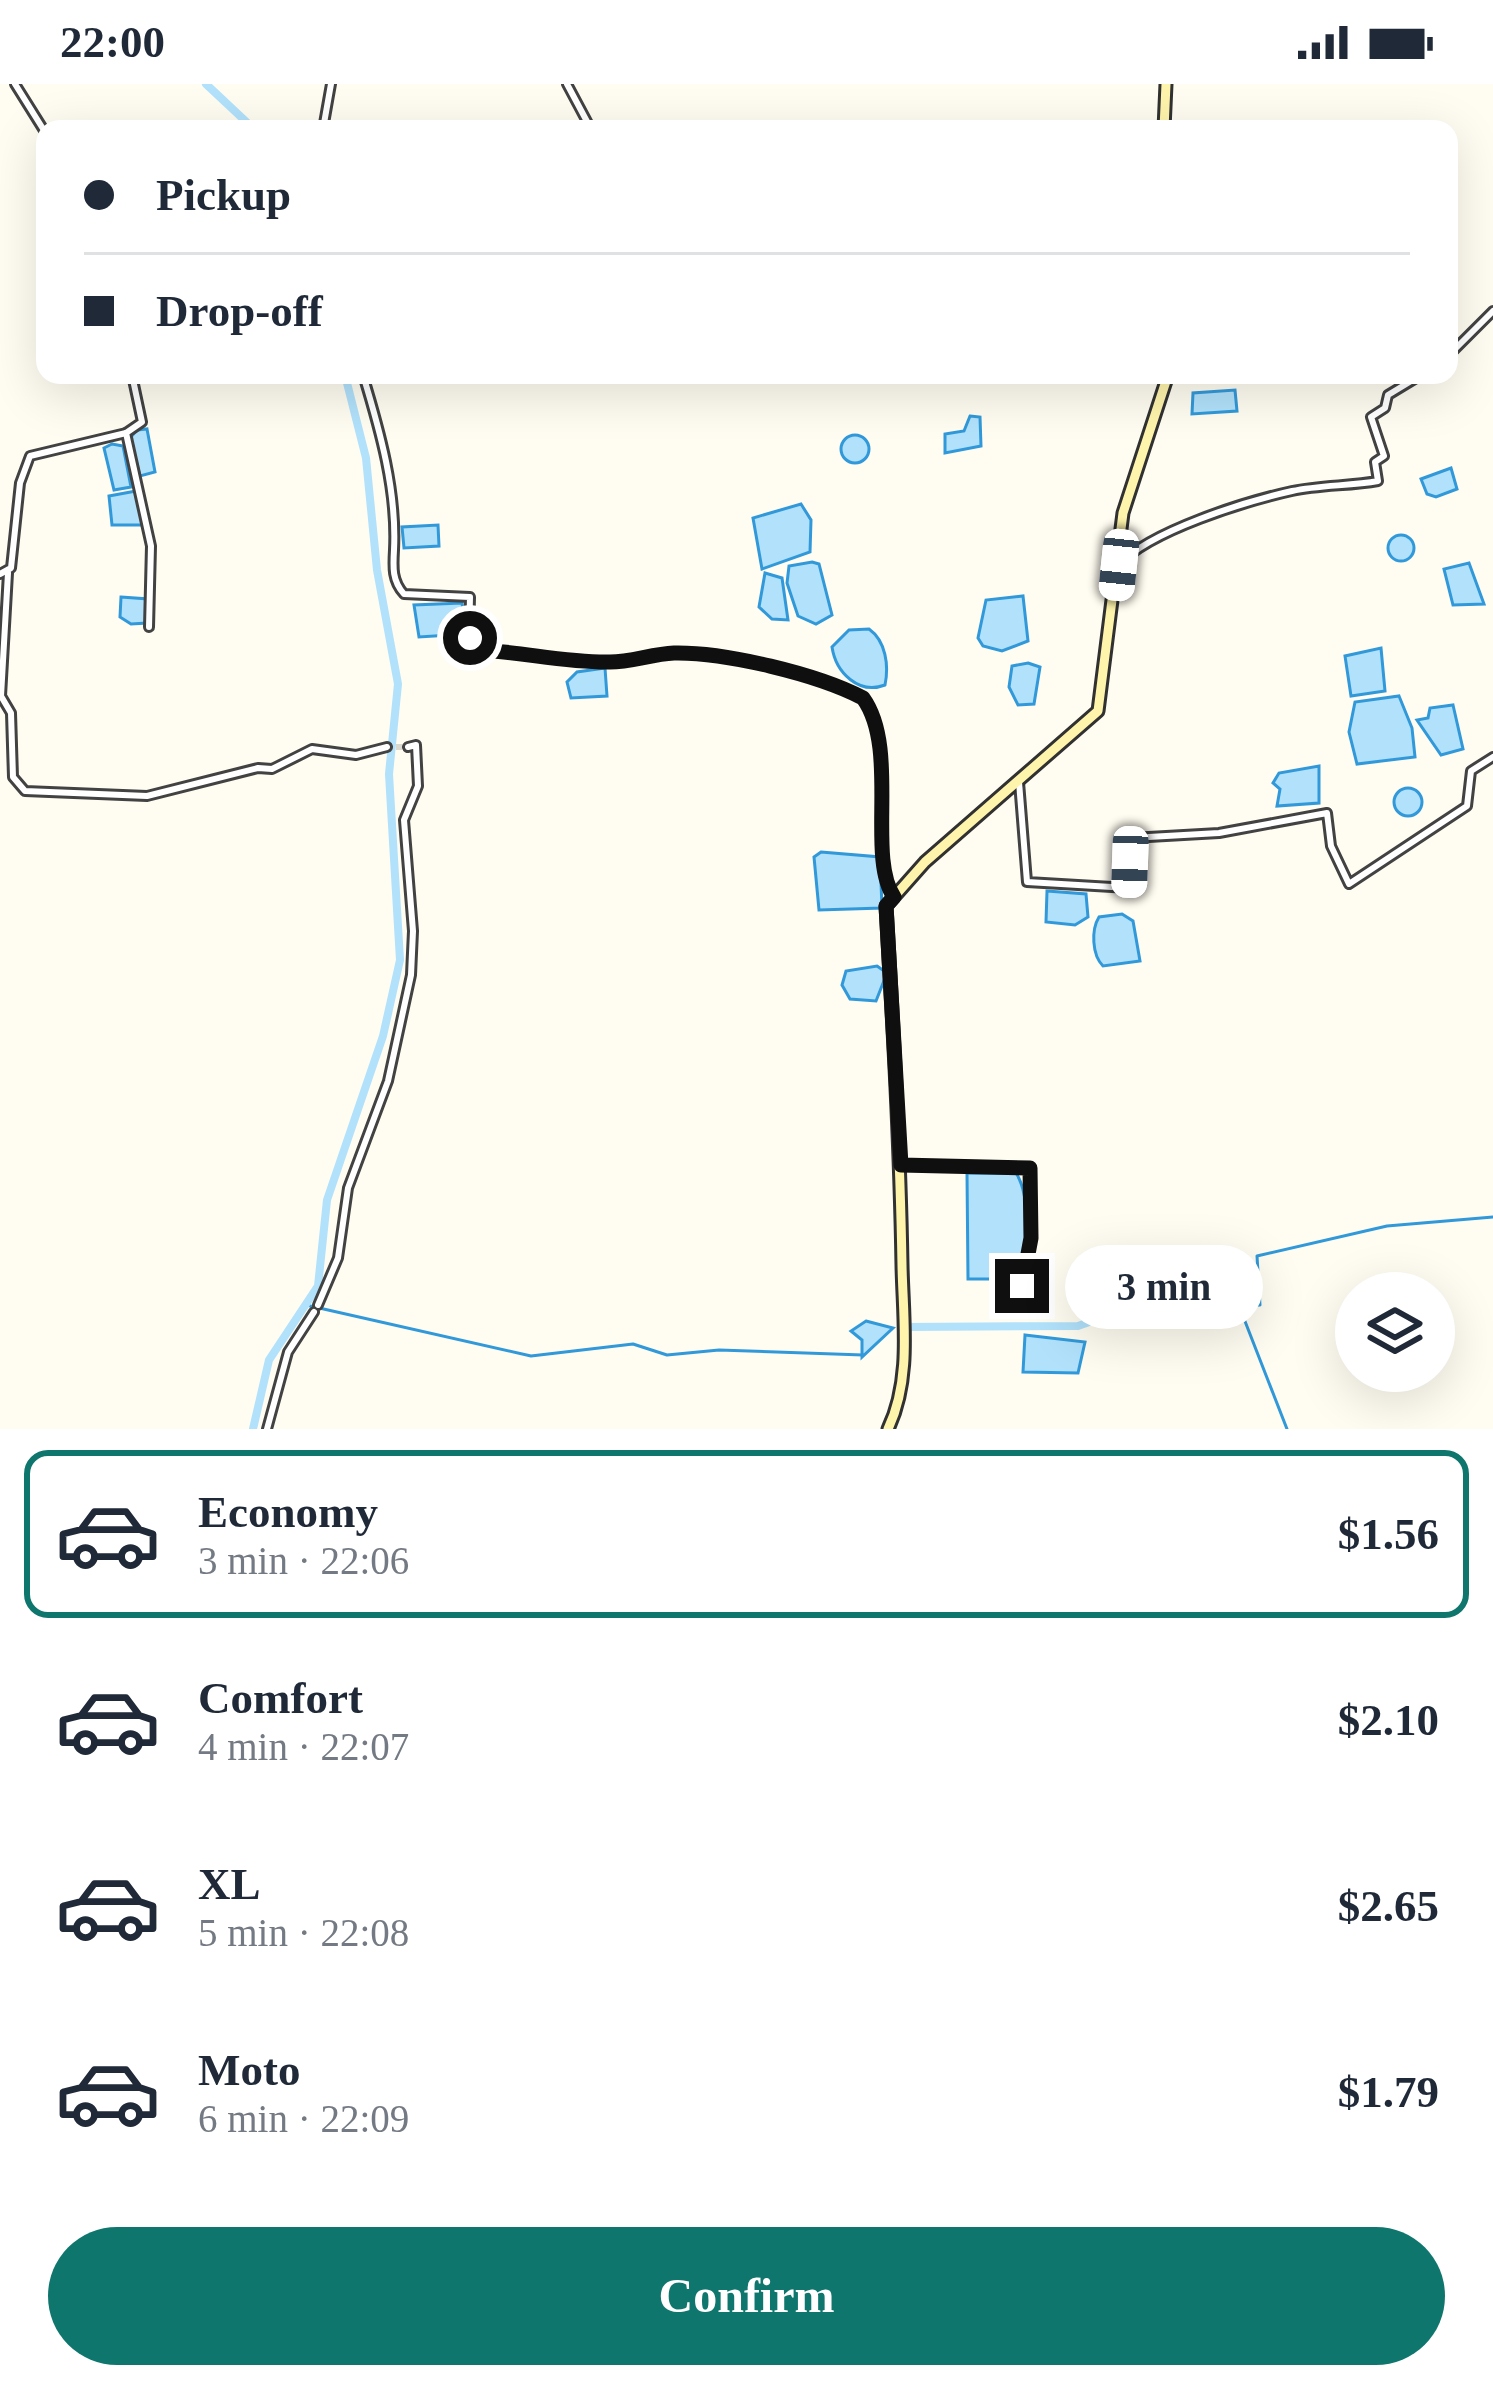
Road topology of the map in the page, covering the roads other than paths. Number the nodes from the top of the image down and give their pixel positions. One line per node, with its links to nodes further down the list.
1 (15, 84): 5 (street)
2 (331, 84): 6 (street)
3 (567, 84): 7 (street)
4 (1166, 84): 8 (street)
5 (38, 120)
6 (325, 120)
7 (586, 120)
8 (1165, 120)
9 (1493, 311): 10 (street)
10 (1458, 347)
11 (134, 384): 15 (street)
12 (366, 384): 23 (street)
13 (1165, 384): 16 (street)
14 (1406, 384): 16 (street)
15 (126, 433): 17 (street); 18 (street)
16 (1119, 565): 22 (street)
17 (4, 573): 19 (street)
18 (149, 627)
19 (387, 747)
20 (408, 747): 26 (street)
21 (1493, 757): 22 (street)
22 (1019, 782): 23 (street)
23 (894, 897): 24 (street)
24 (901, 1165): 25 (street); 27 (street)
25 (1024, 1308)
26 (267, 1429)
27 (888, 1429)

